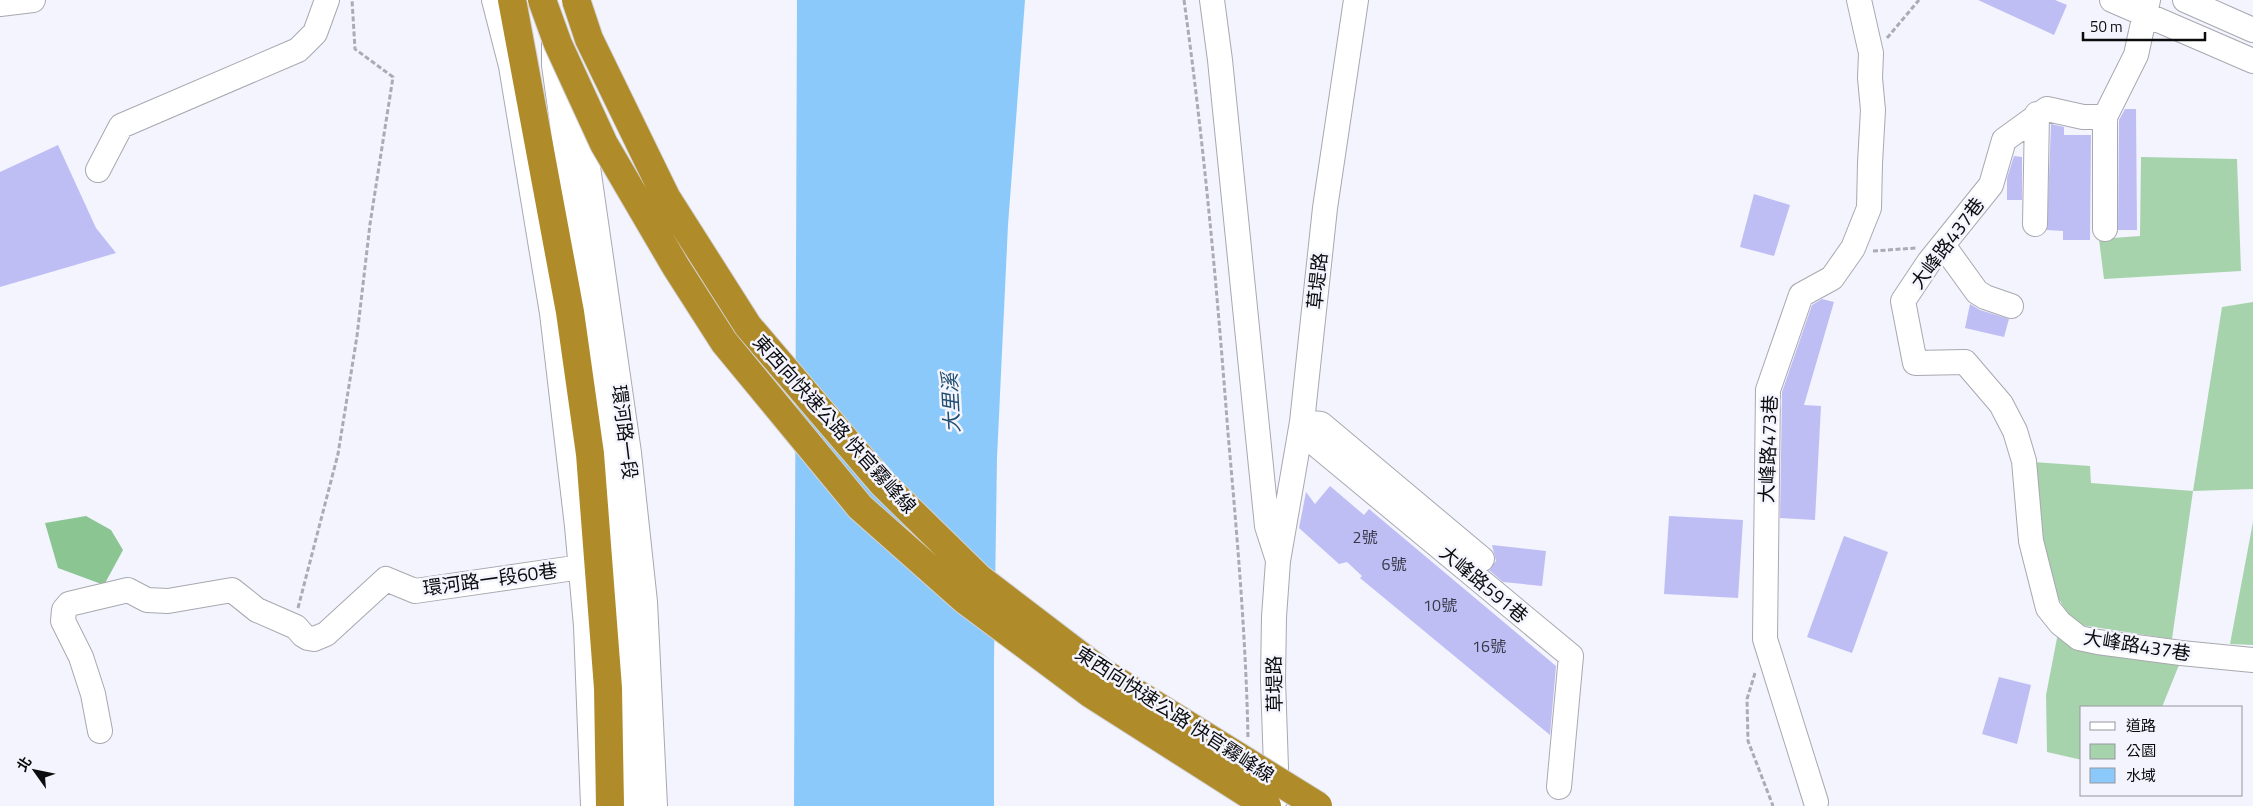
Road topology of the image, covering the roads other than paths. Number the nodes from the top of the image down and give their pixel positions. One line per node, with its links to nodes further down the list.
1 (33, 0): 13 (street)
2 (326, 0): 20 (street)
3 (494, 0): 28 (street)
4 (512, 0): 36 (highway)
5 (542, 0): 39 (highway, 東西向快速公路 快官霧峰線, bridge)
6 (553, 0): 17 (street, 環河路一段)
7 (576, 0): 41 (highway, 東西向快速公路 快官霧峰線, bridge)
8 (1212, 0): 27 (street, 草堤路)
9 (1356, 0): 25 (street, 草堤路)
10 (1859, 0): 34 (street, 大峰路473巷)
11 (2112, 0): 14 (street)
12 (2185, 0): 15 (street)
13 (0, 4)
14 (2146, 7): 16 (street); 19 (street)
15 (2253, 30)
16 (2253, 61)
17 (554, 65): 37 (street, 環河路一段); 38 (street, 環河路一段)
18 (2037, 114): 19 (street); 21 (street); 23 (street, 大峰路437巷)
19 (2105, 117): 22 (street)
20 (98, 170)
21 (2035, 224)
22 (2105, 230)
23 (1936, 254): 24 (street); 30 (street, 大峰路437巷)
24 (2011, 306)
25 (1302, 422): 26 (street); 27 (street, 草堤路); 33 (street, 大峰路591巷)
26 (1482, 559)
27 (1278, 561): 32 (street, 草堤路)
28 (581, 567): 29 (street); 31 (street, 環河路一段60巷)
29 (586, 626): 35 (street); 36 (street)
30 (2253, 660)
31 (100, 731)
32 (1276, 775): 40 (street, 草堤路); 42 (street)
33 (1559, 786)
34 (1816, 802)
35 (593, 806)
36 (609, 806)
37 (636, 806)
38 (655, 806)
39 (1267, 806)
40 (1277, 806)
41 (1318, 806)
42 (1324, 806)

